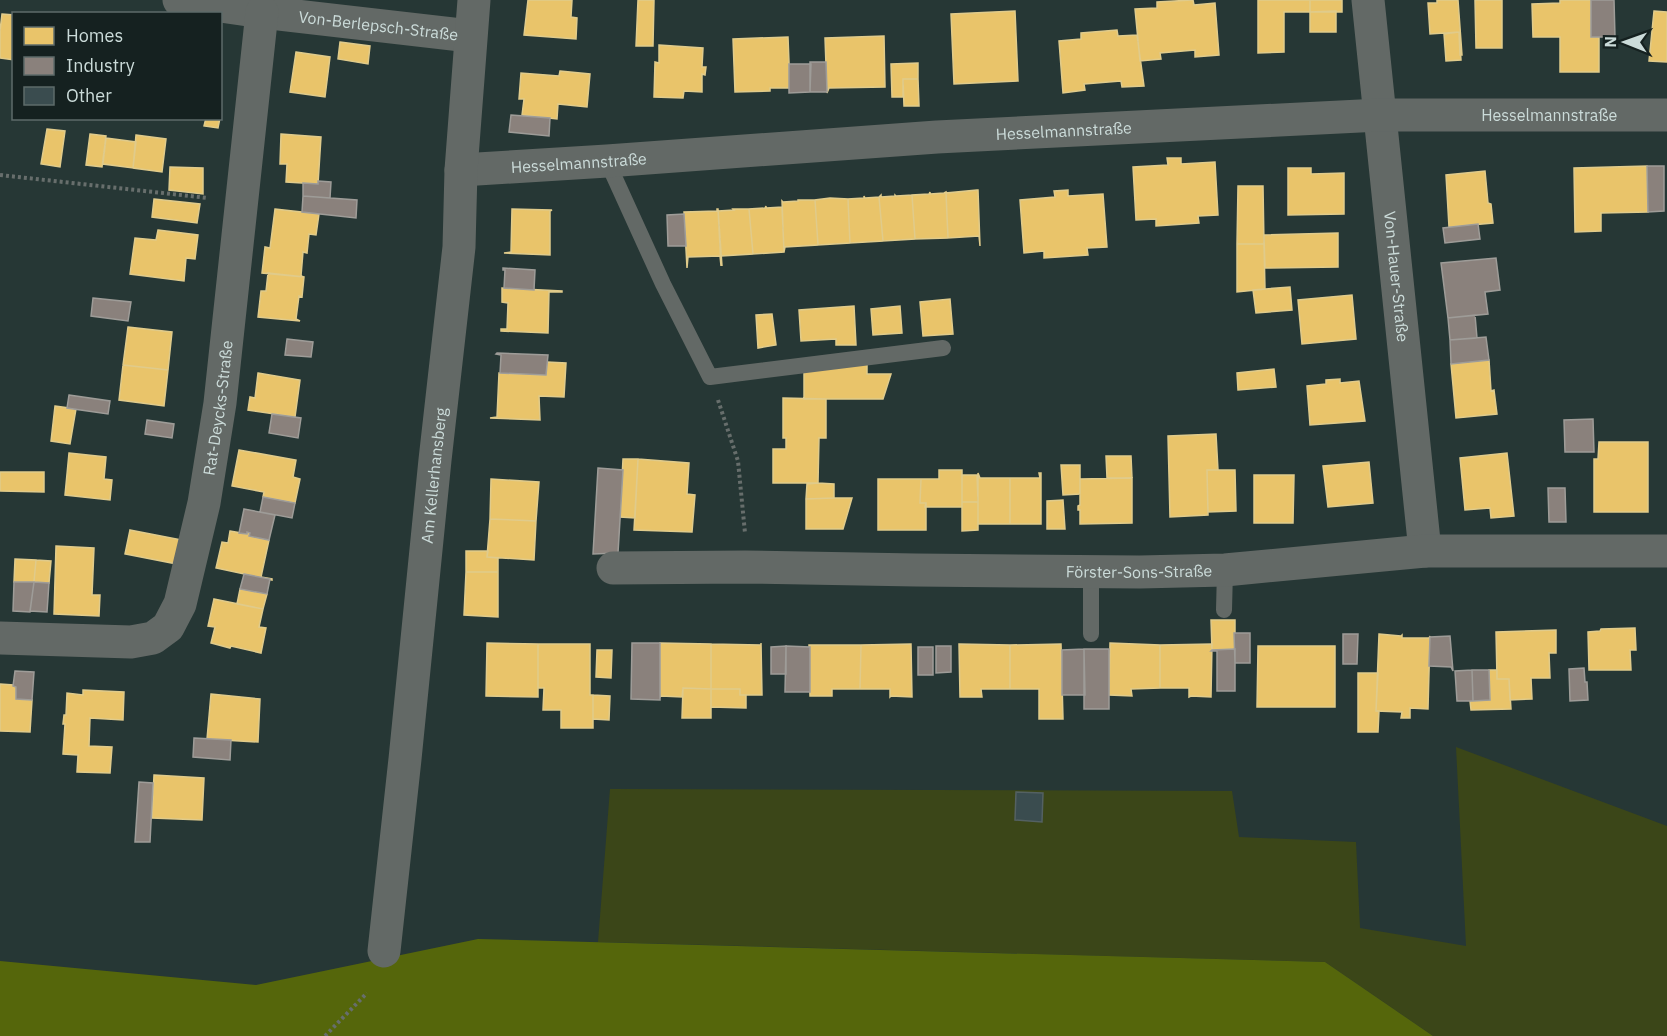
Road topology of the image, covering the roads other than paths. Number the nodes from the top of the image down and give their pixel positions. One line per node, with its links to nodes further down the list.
1 (179, 0): 4 (street, Von-Berlepsch-Straße)
2 (474, 0): 5 (street, Am Kellerhansberg)
3 (1368, 0): 6 (street, Von-Hauer-Straße)
4 (262, 12): 5 (street, Von-Berlepsch-Straße); 18 (street, Rat-Deycks-Straße)
5 (470, 36): 9 (street, Am Kellerhansberg)
6 (1380, 115): 7 (street, Hesselmannstraße); 8 (street, Hesselmannstraße); 11 (street, Von-Hauer-Straße)
7 (1667, 115)
8 (607, 161): 9 (street, Hesselmannstraße); 10 (lane)
9 (461, 170): 19 (street, Am Kellerhansberg)
10 (943, 348)
11 (1425, 551): 12 (street, Förster-Sons-Straße); 14 (street, Förster-Sons-Straße)
12 (1667, 551)
13 (613, 568): 15 (street, Förster-Sons-Straße)
14 (1225, 570): 15 (street, Förster-Sons-Straße); 16 (lane)
15 (1091, 571): 17 (lane)
16 (1224, 610)
17 (1091, 634)
18 (0, 638)
19 (384, 951)

